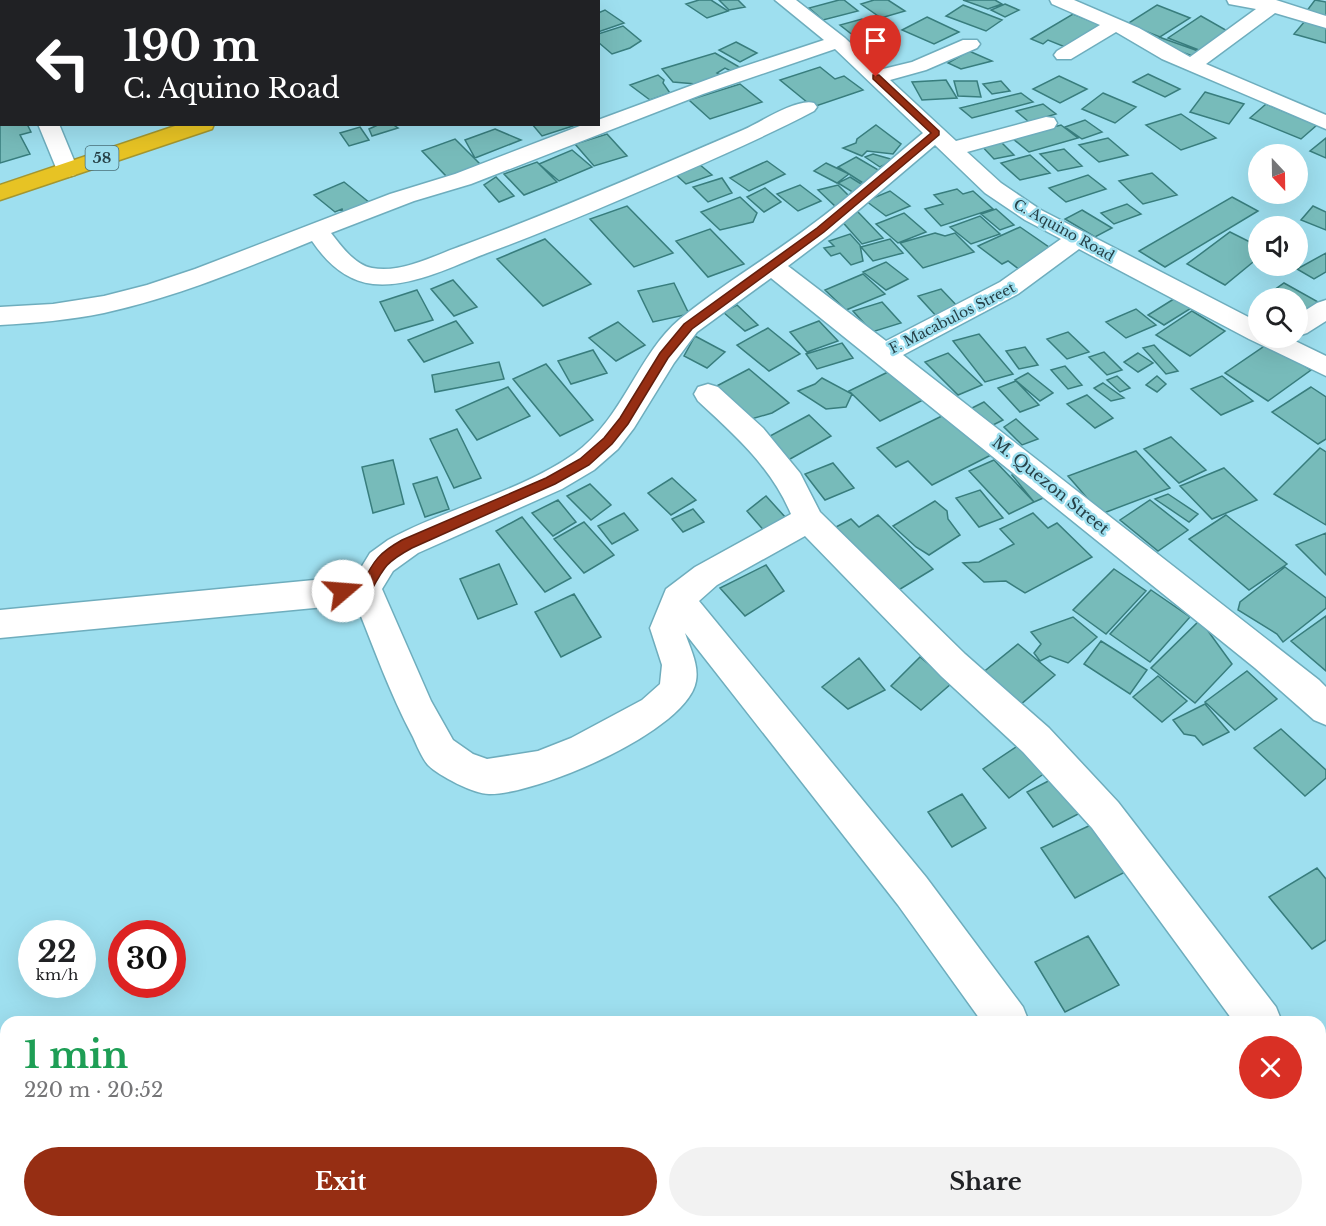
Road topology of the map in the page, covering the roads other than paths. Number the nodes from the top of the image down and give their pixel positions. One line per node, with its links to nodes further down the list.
1 (784, 0): 7 (street, C. Aquino Road)
2 (1059, 0): 6 (street)
3 (1236, 0): 4 (street)
4 (1269, 3): 5 (street); 10 (street)
5 (1326, 22)
6 (1114, 24): 9 (street); 10 (street)
7 (838, 42): 11 (street, C. Aquino Road); 20 (street)
8 (970, 44): 11 (street)
9 (1064, 55)
10 (1192, 66): 14 (street)
11 (876, 77): 17 (street, C. Aquino Road)
12 (807, 107): 20 (street)
13 (1046, 123): 17 (street)
14 (1326, 123)
15 (49, 126): 18 (street)
16 (198, 126): 18 (highway, 58)
17 (945, 141): 21 (street, C. Aquino Road); 22 (street)
18 (67, 170): 19 (highway, 58)
19 (0, 193)
20 (317, 232): 24 (street)
21 (1077, 238): 26 (street, C. Aquino Road); 28 (street, F. Macabulos Street)
22 (772, 266): 28 (street, M. Quezon Street); 32 (street)
23 (1326, 309): 25 (street)
24 (0, 316)
25 (1308, 321)
26 (1248, 325)
27 (1291, 348): 29 (street, C. Aquino Road)
28 (884, 353): 35 (street, M. Quezon Street)
29 (1326, 368)
30 (708, 394): 31 (street)
31 (808, 519): 33 (street); 37 (street)
32 (366, 589): 33 (street); 34 (street)
33 (678, 599): 36 (street)
34 (0, 624)
35 (1326, 709)
36 (1004, 1016)
37 (1256, 1016)

